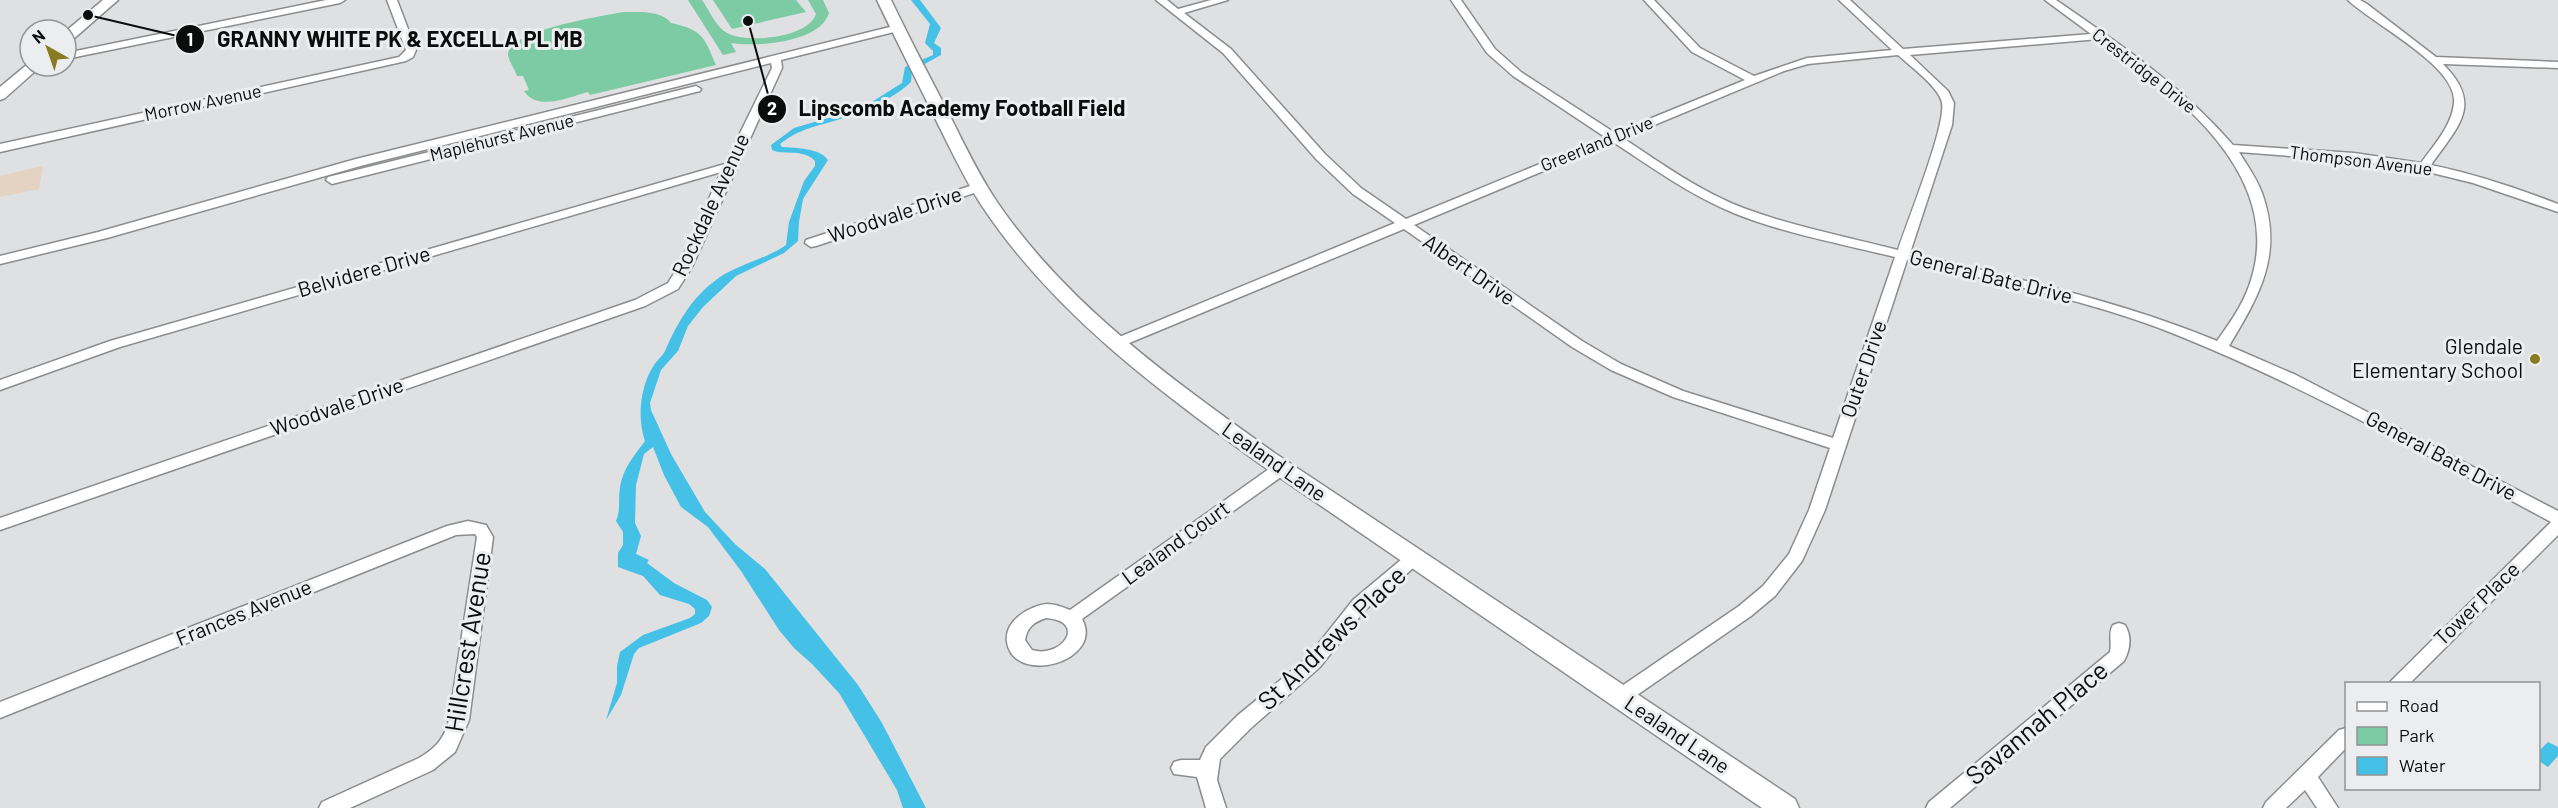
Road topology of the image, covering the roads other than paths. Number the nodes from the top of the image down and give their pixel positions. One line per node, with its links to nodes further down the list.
1 (111, 0): 13 (street)
2 (340, 0): 17 (street)
3 (392, 0): 25 (street, Morrow Avenue)
4 (884, 0): 14 (street, Lealand Lane)
5 (1161, 0): 12 (street, Albert Drive)
6 (1223, 0): 12 (street)
7 (1455, 0): 24 (street, General Bate Drive)
8 (1649, 0): 22 (street)
9 (1844, 0): 16 (street, Outer Drive)
10 (2050, 0): 15 (street, Crestridge Drive)
11 (2353, 0): 18 (street)
12 (1177, 12): 31 (street, Albert Drive)
13 (78, 28)
14 (900, 33): 19 (street, Maplehurst Avenue); 29 (street, Lealand Lane)
15 (2099, 36): 16 (street, Greerland Drive); 26 (street, Crestridge Drive)
16 (1903, 52): 22 (street, Greerland Drive); 33 (street, Outer Drive)
17 (78, 54)
18 (2433, 60): 20 (street); 28 (street)
19 (776, 64): 27 (street, Rockdale Avenue); 34 (street, Maplehurst Avenue)
20 (2558, 65)
21 (20, 78): 23 (street)
22 (1752, 79): 24 (street, Greerland Drive)
23 (0, 95)
24 (1612, 137): 31 (street, Greerland Drive); 33 (street, General Bate Drive)
25 (0, 148)
26 (2231, 148): 28 (street, Thompson Avenue); 37 (street, Crestridge Drive)
27 (730, 166): 35 (street, Rockdale Avenue); 38 (street, Belvidere Drive)
28 (2424, 167): 30 (street, Thompson Avenue)
29 (979, 187): 32 (street, Woodvale Drive); 36 (street, Lealand Lane)
30 (2558, 207)
31 (1403, 224): 36 (street, Greerland Drive); 39 (street, Albert Drive)
32 (811, 243)
33 (1903, 256): 37 (street, General Bate Drive); 39 (street, Outer Drive)
34 (0, 260)
35 (673, 286): 42 (street, Woodvale Drive)
36 (1117, 343): 40 (street, Lealand Lane)
37 (2221, 347): 41 (street, General Bate Drive)
38 (0, 385)
39 (1838, 445): 49 (street, Outer Drive)
40 (1282, 468): 45 (street, Lealand Lane); 46 (street, Lealand Court)
41 (2558, 518)
42 (0, 524)
43 (2558, 525): 48 (street, Tower Place)
44 (484, 537): 50 (street, Frances Avenue); 55 (street, Hillcrest Avenue)
45 (1414, 558): 49 (street, Lealand Lane); 53 (street, St Andrews Place)
46 (1071, 618)
47 (2119, 630): 58 (street, Savannah Place)
48 (2399, 682)
49 (1620, 697): 57 (street, Lealand Lane)
50 (0, 710)
51 (2345, 737): 54 (street)
52 (1181, 768): 53 (street)
53 (1208, 769): 56 (street)
54 (2307, 777): 59 (street); 60 (street)
55 (329, 808)
56 (1216, 808)
57 (1785, 808)
58 (1936, 808)
59 (2273, 808)
60 (2328, 808)

